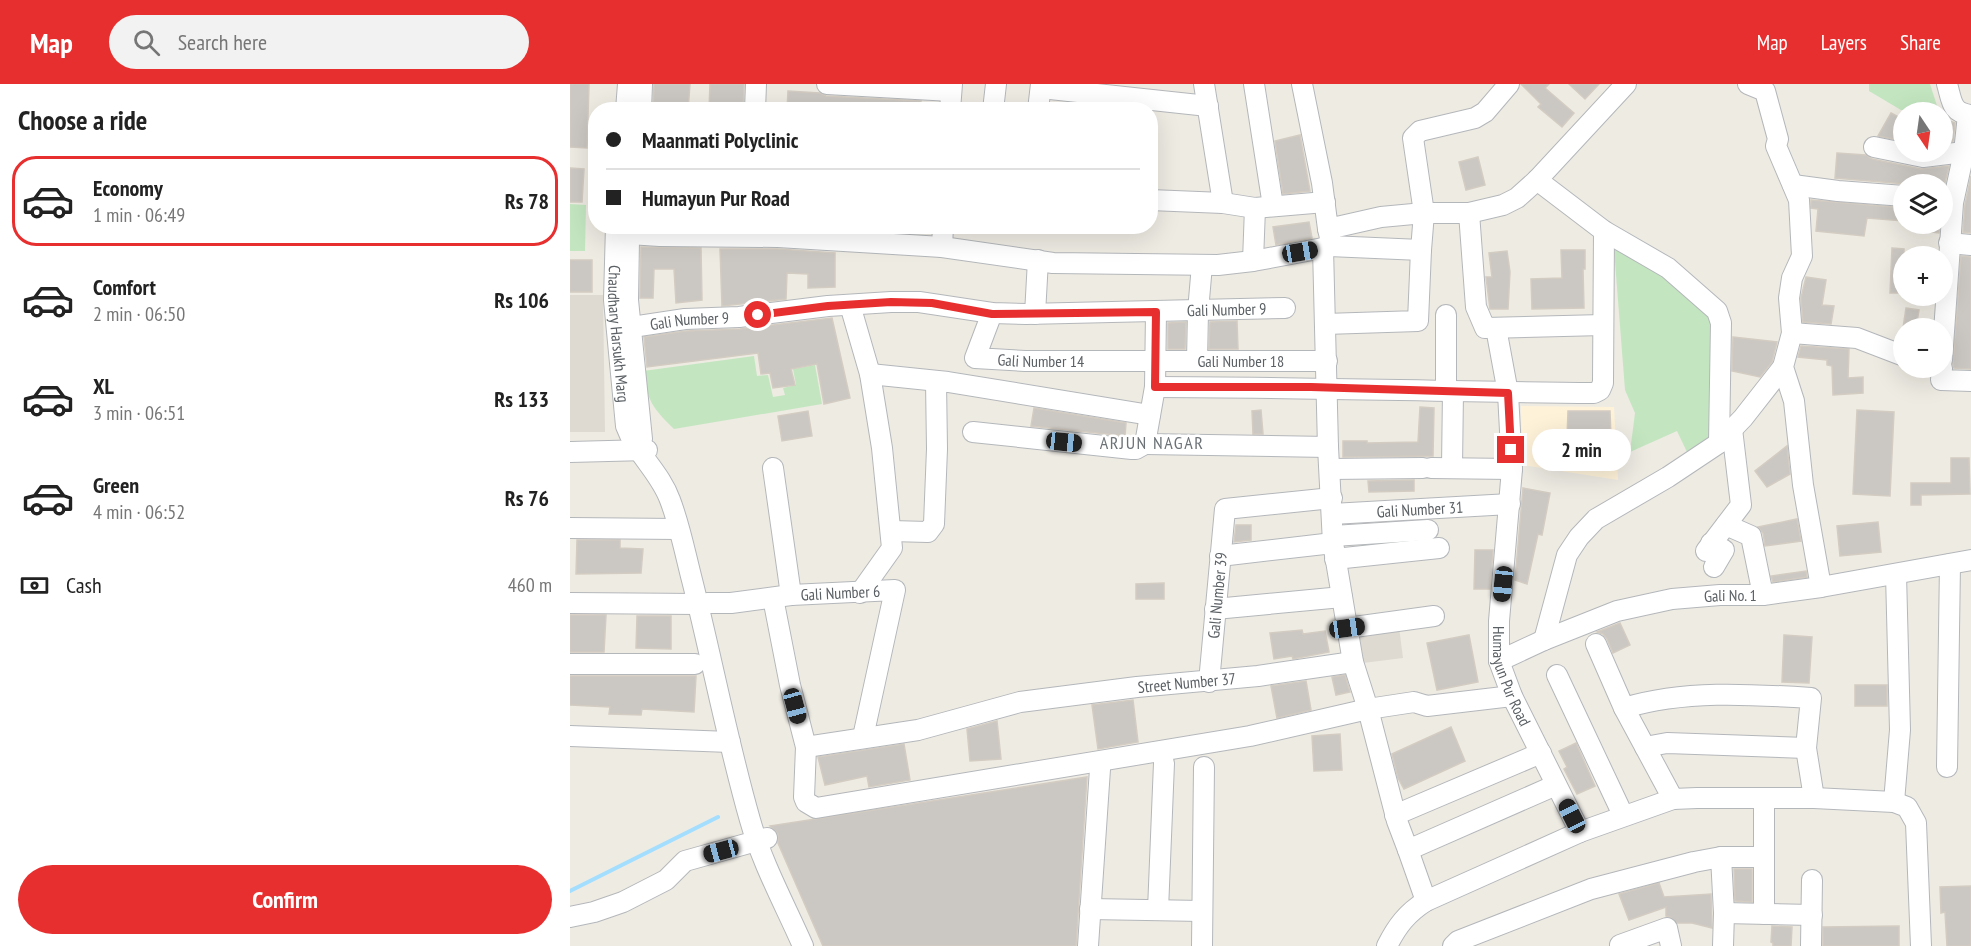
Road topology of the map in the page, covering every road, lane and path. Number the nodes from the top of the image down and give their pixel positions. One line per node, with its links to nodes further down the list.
1 (628, 84): 15 (street)
2 (642, 84): 16 (street)
3 (756, 84): 17 (street)
4 (827, 84): 14 (street)
5 (996, 84): 18 (street)
6 (1204, 84): 20 (street)
7 (1254, 84): 31 (street)
8 (1302, 84): 29 (street)
9 (1509, 84): 32 (street)
10 (1626, 84): 24 (street)
11 (1749, 84): 25 (street)
12 (1947, 84): 21 (street)
13 (1041, 86): 19 (street); 20 (street)
14 (951, 95)
15 (627, 102)
16 (641, 102)
17 (755, 102)
18 (994, 102)
19 (1039, 102)
20 (1208, 106): 30 (street)
21 (1970, 115): 23 (street)
22 (1874, 147): 23 (street)
23 (1964, 152): 28 (street)
24 (1537, 180): 33 (street); 34 (street)
25 (1793, 185): 26 (street); 61 (street)
26 (1893, 195)
27 (1158, 200): 30 (street)
28 (1956, 200): 42 (street)
29 (1325, 202): 31 (street); 41 (street)
30 (1223, 203): 31 (street)
31 (1264, 207): 47 (street)
32 (1424, 213): 33 (street); 41 (street); 45 (street)
33 (1469, 213): 60 (street)
34 (1604, 231): 58 (street); 77 (street)
35 (624, 234): 80 (street, Chaudhary Harsukh Marg)
36 (625, 234): 59 (street, Chaudhary Harsukh Marg)
37 (650, 234): 38 (street)
38 (706, 234)
39 (777, 234): 44 (street)
40 (943, 234): 44 (street)
41 (1327, 241): 45 (street); 47 (street); 57 (street)
42 (1949, 243): 43 (street); 56 (street)
43 (1971, 245)
44 (942, 247): 46 (street)
45 (1420, 250): 57 (street)
46 (1038, 261): 48 (street); 54 (street)
47 (1253, 261): 48 (street)
48 (1202, 265): 51 (street)
49 (850, 305): 53 (street, Gali Number 9); 59 (street, Gali Number 9); 67 (street)
50 (1285, 308): 51 (street, Gali Number 9)
51 (1198, 311): 52 (street, Gali Number 9); 64 (street)
52 (1156, 312): 54 (street, Gali Number 9); 63 (street)
53 (992, 314): 54 (street, Gali Number 9); 63 (street, Gali Number 14)
54 (1035, 314)
55 (1446, 315): 73 (street)
56 (1945, 318)
57 (1326, 324): 65 (street)
58 (1603, 325): 60 (street); 74 (street)
59 (632, 327): 80 (street, Chaudhary Harsukh Marg)
60 (1496, 328): 74 (street, Humayun Pur Road)
61 (1792, 333): 62 (street); 66 (street)
62 (1893, 352)
63 (1155, 361): 64 (street, Gali Number 18); 71 (street)
64 (1197, 361): 65 (street, Gali Number 18)
65 (1327, 361): 72 (street)
66 (1784, 367): 77 (street); 102 (street)
67 (870, 374): 69 (street); 94 (street)
68 (1941, 378): 70 (street)
69 (936, 381): 75 (street); 94 (street)
70 (1971, 381)
71 (1155, 387): 72 (street); 75 (street)
72 (1327, 388): 73 (street); 81 (street)
73 (1450, 391): 74 (street); 83 (street)
74 (1508, 393): 86 (street, Humayun Pur Road)
75 (1150, 415): 79 (street)
76 (974, 432): 79 (street)
77 (1726, 436): 90 (street); 112 (street)
78 (570, 440): 80 (street)
79 (1145, 444): 81 (street)
80 (640, 445): 82 (street); 92 (street); 108 (street)
81 (1328, 447): 85 (street)
82 (570, 452)
83 (1452, 467): 85 (street); 86 (street)
84 (773, 468): 105 (street)
85 (1330, 469): 88 (street)
86 (1512, 469): 87 (street, Humayun Pur Road)
87 (1510, 504): 88 (street, Gali Number 31); 114 (street, Humayun Pur Road)
88 (1332, 506): 89 (street, Gali Number 31); 95 (street)
89 (1225, 509): 98 (street, Gali Number 39)
90 (1726, 525): 97 (street); 104 (street)
91 (570, 528): 92 (street)
92 (678, 529): 108 (street)
93 (1428, 530): 95 (street)
94 (891, 531): 103 (street)
95 (1334, 546): 96 (street); 98 (street); 106 (street)
96 (1439, 548)
97 (1710, 554)
98 (1220, 556): 109 (street, Gali Number 39)
99 (1971, 560): 100 (street, Gali No. 1)
100 (1950, 564): 101 (street, Gali No. 1); 132 (street)
101 (1896, 574): 102 (street, Gali No. 1); 138 (street)
102 (1821, 586): 104 (street, Gali No. 1)
103 (860, 593): 105 (street, Gali Number 6); 124 (street, Gali Number 6)
104 (1763, 595): 112 (street, Gali No. 1)
105 (782, 596): 108 (street, Gali Number 6); 126 (street)
106 (1342, 597): 109 (street); 111 (street)
107 (570, 603): 108 (street, Gali Number 6)
108 (702, 604): 125 (street); 142 (street)
109 (1215, 609): 119 (street, Gali Number 39)
110 (1434, 616): 111 (street)
111 (1347, 628): 115 (street)
112 (1544, 640): 114 (street, Gali No. 1)
113 (1596, 644): 121 (street)
114 (1499, 661): 120 (street, Humayun Pur Road)
115 (1353, 662): 119 (street, Street Number 37); 122 (street)
116 (570, 664): 117 (street)
117 (695, 664)
118 (1557, 675): 140 (street)
119 (1209, 682): 124 (street, Street Number 37)
120 (1512, 696): 122 (street); 129 (street, Humayun Pur Road)
121 (1624, 708): 127 (street); 128 (street)
122 (1368, 709): 126 (street); 139 (street)
123 (570, 736): 125 (street)
124 (863, 737): 126 (street, Street Number 37)
125 (729, 742): 142 (street)
126 (806, 747)
127 (1645, 747): 128 (street); 137 (street)
128 (1806, 748): 135 (street)
129 (1541, 753): 134 (street, Humayun Pur Road); 139 (street)
130 (1164, 762): 149 (street)
131 (1204, 767): 150 (street)
132 (1947, 767)
133 (1100, 769): 148 (street)
134 (1556, 785): 141 (street, Humayun Pur Road); 143 (street)
135 (1814, 798): 136 (street); 138 (street)
136 (1764, 799): 137 (street); 145 (street)
137 (1673, 800): 140 (street)
138 (1894, 802): 166 (street)
139 (1395, 814): 143 (street)
140 (1623, 815): 141 (street)
141 (1580, 832): 147 (street)
142 (762, 840): 154 (street); 157 (street); 158 (street)
143 (1408, 850): 147 (street)
144 (1721, 857): 145 (street); 151 (street); 156 (street)
145 (1763, 857): 152 (street)
146 (1812, 880): 153 (street)
147 (1426, 901): 161 (street)
148 (1090, 909): 149 (street); 159 (street)
149 (1158, 910): 150 (street)
150 (1202, 911): 160 (street)
151 (1724, 913): 152 (street); 164 (street)
152 (1764, 914): 153 (street)
153 (1812, 915): 165 (street)
154 (570, 917)
155 (1669, 937): 163 (street)
156 (1479, 940): 162 (street)
157 (803, 946)
158 (814, 946)
159 (1088, 946)
160 (1202, 946)
161 (1387, 946)
162 (1453, 946)
163 (1619, 946)
164 (1723, 946)
165 (1811, 946)
166 (1921, 946)

